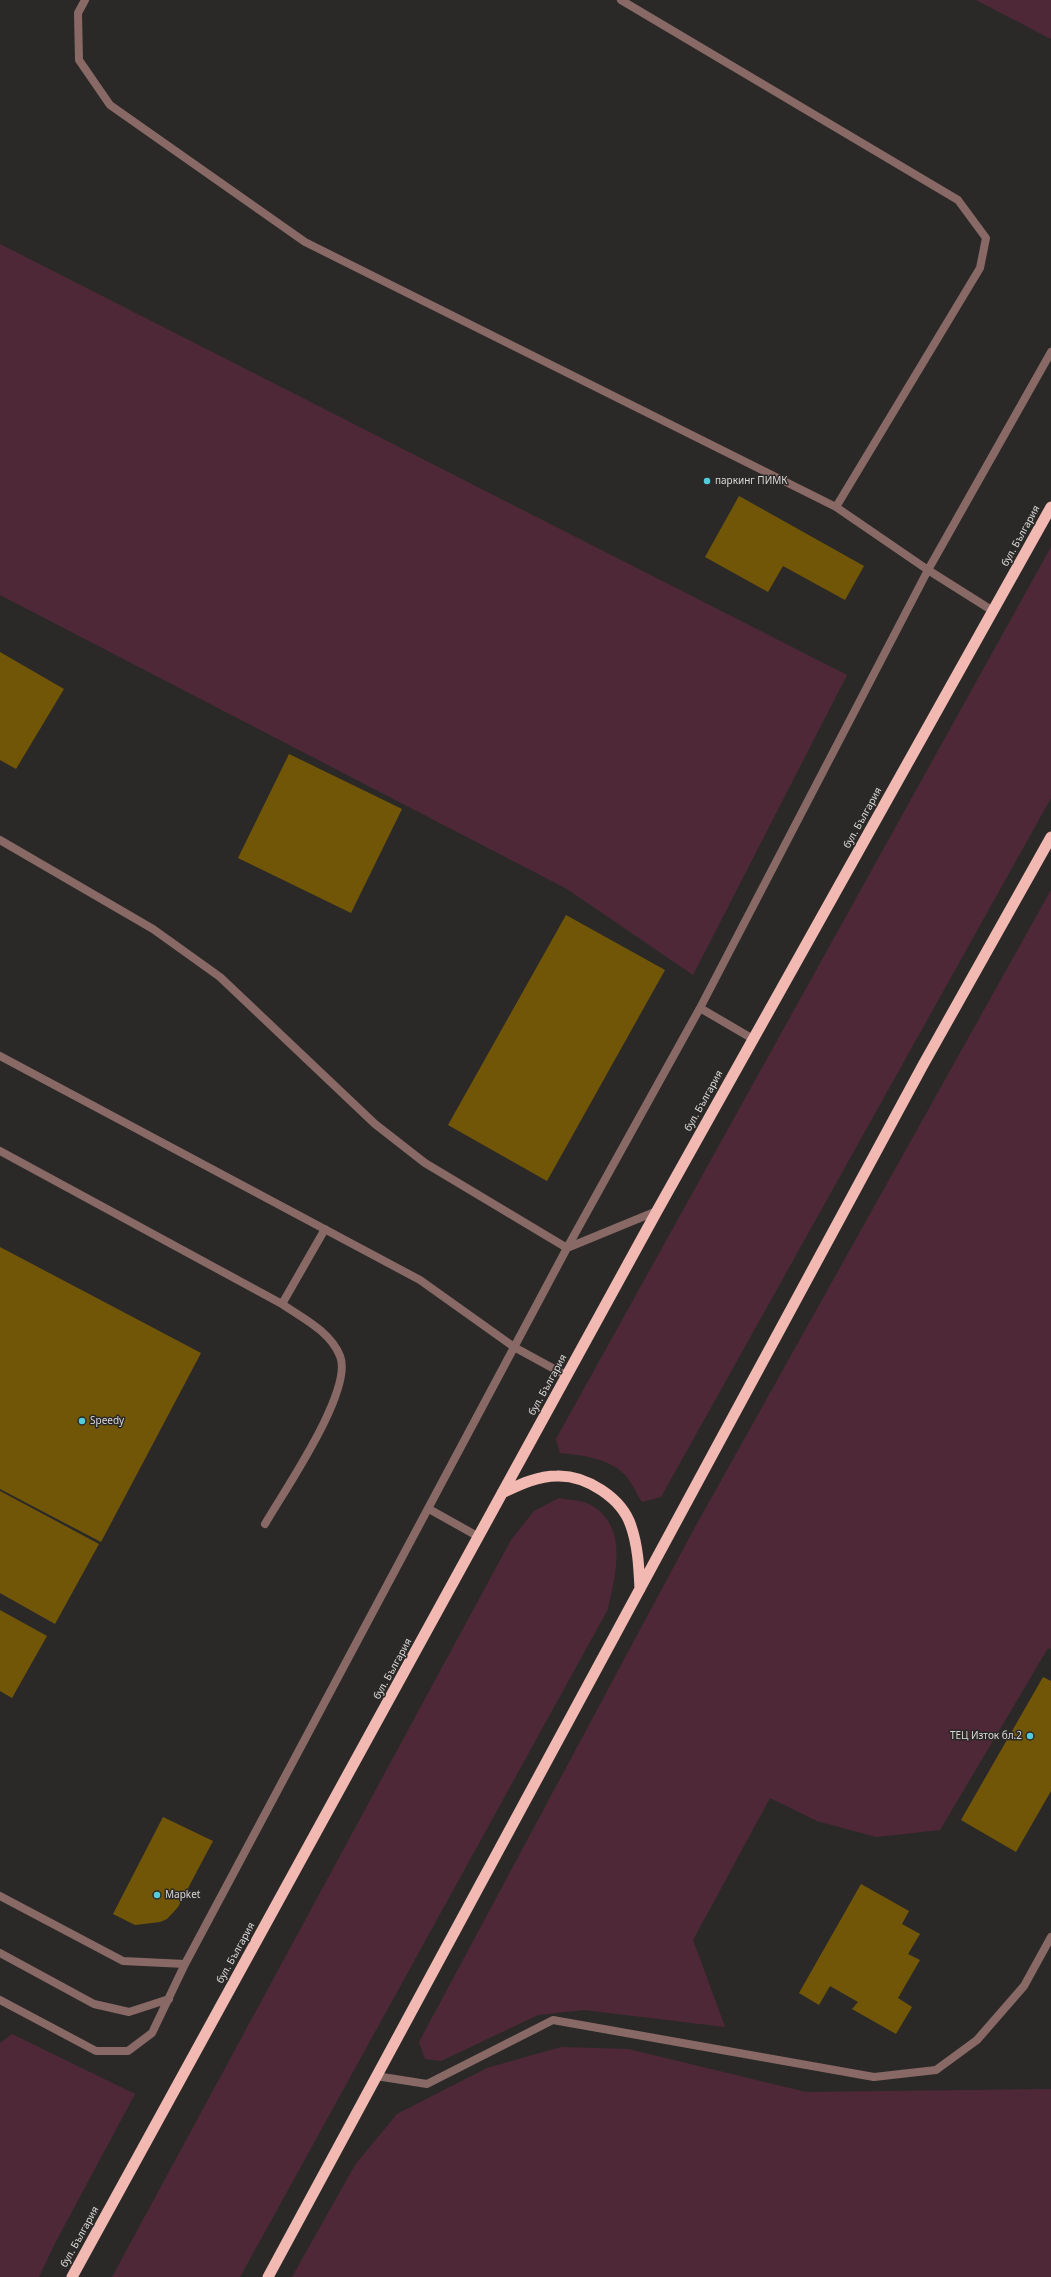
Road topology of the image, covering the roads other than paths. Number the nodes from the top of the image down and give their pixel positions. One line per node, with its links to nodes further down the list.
1 (85, 0): 4 (lane)
2 (622, 0): 4 (lane)
3 (1051, 352): 6 (lane)
4 (836, 507): 6 (lane)
5 (1051, 507): 7 (highway, бул. България)
6 (928, 570): 7 (lane); 10 (lane)
7 (993, 611): 11 (highway, бул. България)
8 (1051, 837): 24 (highway)
9 (0, 840): 16 (lane)
10 (700, 1008): 11 (lane); 16 (lane)
11 (753, 1039): 14 (highway, бул. България)
12 (0, 1056): 15 (lane)
13 (0, 1151): 17 (lane)
14 (657, 1211): 16 (lane); 19 (highway, бул. България)
15 (325, 1229): 17 (lane); 18 (lane)
16 (567, 1248): 18 (lane)
17 (282, 1304): 22 (lane)
18 (514, 1347): 19 (lane); 21 (lane)
19 (568, 1376): 20 (highway, бул. България)
20 (502, 1494): 23 (highway, бул. България); 24 (highway)
21 (429, 1509): 23 (lane); 28 (lane)
22 (265, 1524)
23 (479, 1537): 32 (highway, бул. България)
24 (640, 1590): 31 (highway)
25 (0, 1896): 28 (lane)
26 (1051, 1937): 31 (lane)
27 (0, 1953): 29 (lane)
28 (185, 1964): 29 (lane)
29 (168, 1999): 30 (lane)
30 (0, 2000)
31 (376, 2076): 33 (highway)
32 (72, 2277)
33 (268, 2277)

